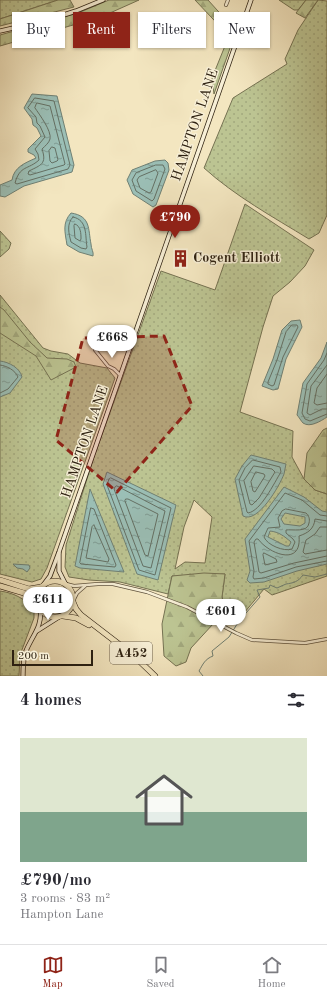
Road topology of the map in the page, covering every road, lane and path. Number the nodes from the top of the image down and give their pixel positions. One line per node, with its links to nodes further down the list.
1 (103, 0): 5 (main road)
2 (228, 0): 4 (street)
3 (250, 0): 7 (main road, HAMPTON LANE)
4 (226, 5)
5 (0, 32)
6 (95, 350): 7 (street)
7 (120, 375): 8 (main road, HAMPTON LANE)
8 (60, 552): 10 (main road, HAMPTON LANE); 11 (main road, HAMPTON LANE)
9 (0, 580): 11 (highway)
10 (66, 584): 11 (highway); 12 (street); 14 (highway)
11 (43, 585): 15 (highway)
12 (86, 585): 14 (street); 19 (street)
13 (0, 586): 15 (highway)
14 (73, 601): 16 (highway); 18 (highway, A452)
15 (39, 607): 16 (highway); 17 (main road)
16 (61, 617): 17 (main road); 18 (highway, A452)
17 (37, 631): 20 (main road)
18 (105, 633): 21 (highway, A452)
19 (327, 639)
20 (23, 676)
21 (155, 676)

